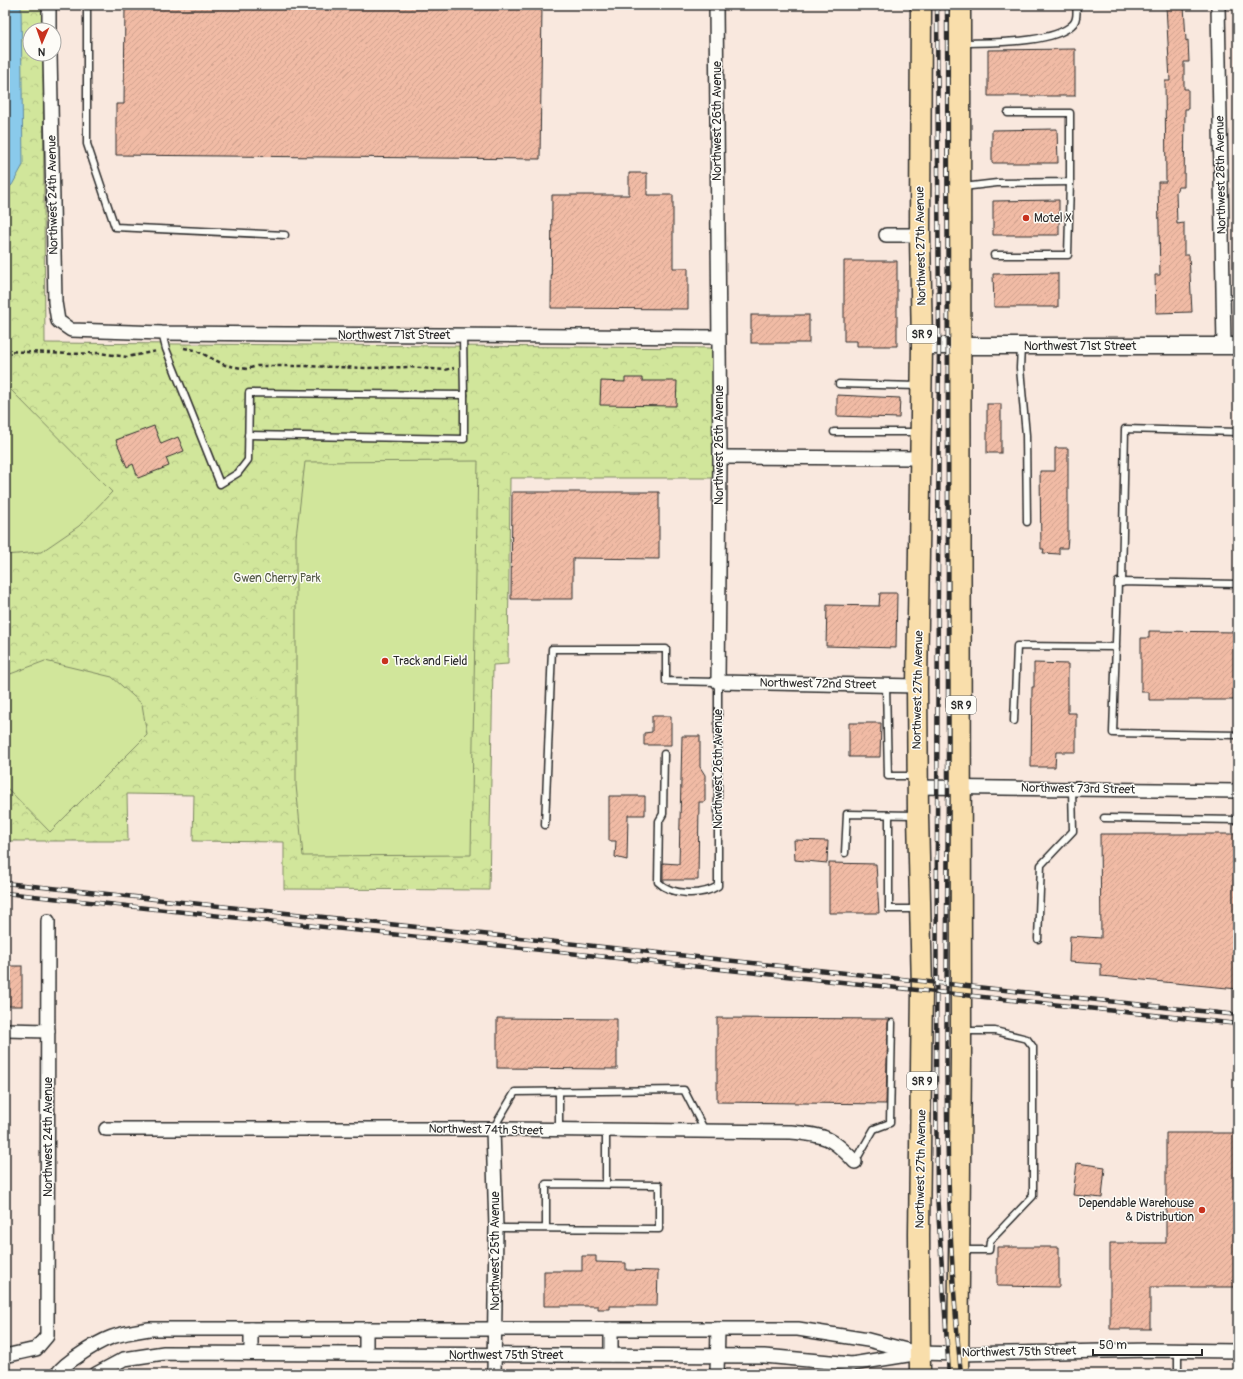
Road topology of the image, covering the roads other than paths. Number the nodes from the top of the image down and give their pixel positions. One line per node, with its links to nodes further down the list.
1 (48, 5): 8 (street)
2 (87, 5): 14 (lane)
3 (716, 5): 21 (street, Northwest 26th Avenue)
4 (921, 5): 16 (main road, Northwest 27th Avenue / SR 9)
5 (960, 5): 9 (main road, SR 9)
6 (1076, 5): 9 (lane)
7 (1218, 5): 25 (street, Northwest 28th Avenue)
8 (49, 22)
9 (960, 43): 13 (main road, SR 9)
10 (50, 62): 18 (street, Northwest 24th Avenue)
11 (1008, 113): 12 (lane)
12 (1070, 182): 13 (lane); 17 (lane)
13 (961, 187): 22 (main road, SR 9)
14 (285, 235)
15 (886, 235): 16 (street)
16 (920, 235): 23 (main road, Northwest 27th Avenue / SR 9)
17 (994, 255)
18 (71, 330): 19 (street, Northwest 71st Street)
19 (162, 333): 20 (street, Northwest 71st Street); 32 (lane)
20 (463, 336): 21 (street, Northwest 71st Street); 28 (lane)
21 (718, 337): 33 (street, Northwest 26th Avenue)
22 (961, 345): 23 (street, Northwest 71st Street); 24 (street, Northwest 71st Street); 46 (main road, SR 9)
23 (922, 346): 27 (main road, Northwest 27th Avenue / SR 9)
24 (1021, 346): 25 (street, Northwest 71st Street); 35 (lane)
25 (1231, 346)
26 (839, 384): 27 (lane)
27 (922, 386): 30 (main road, Northwest 27th Avenue / SR 9)
28 (464, 395): 32 (lane); 32 (lane)
29 (834, 432): 30 (lane)
30 (922, 432): 34 (main road, Northwest 27th Avenue / SR 9)
31 (1238, 432): 36 (lane)
32 (248, 435)
33 (720, 457): 34 (street); 39 (street, Northwest 26th Avenue)
34 (921, 458): 41 (main road, Northwest 27th Avenue / SR 9)
35 (1027, 522)
36 (1122, 583): 37 (lane); 38 (lane)
37 (1238, 584)
38 (1116, 647): 42 (lane); 43 (lane)
39 (718, 682): 40 (street, Northwest 72nd Street); 44 (lane, Northwest 26th Avenue); 53 (lane)
40 (886, 685): 41 (street, Northwest 72nd Street); 45 (lane)
41 (917, 686): 45 (main road, Northwest 27th Avenue / SR 9)
42 (1014, 721)
43 (1238, 736)
44 (664, 754)
45 (918, 782): 46 (street, Northwest 73rd Street); 50 (main road, Northwest 27th Avenue / SR 9)
46 (961, 787): 47 (street, Northwest 73rd Street); 61 (main road, SR 9)
47 (1072, 789): 48 (street, Northwest 73rd Street); 57 (lane)
48 (1238, 791)
49 (889, 815): 50 (lane); 54 (lane); 55 (lane)
50 (918, 815): 55 (main road, Northwest 27th Avenue / SR 9)
51 (1104, 818): 52 (lane)
52 (1238, 820)
53 (545, 825)
54 (845, 853)
55 (920, 909): 81 (main road, Northwest 27th Avenue / SR 9)
56 (48, 921): 60 (street, Northwest 24th Avenue)
57 (1038, 939)
58 (892, 1023): 68 (lane)
59 (5, 1030): 60 (street)
60 (48, 1031): 86 (street, Northwest 24th Avenue)
61 (961, 1031): 72 (main road, SR 9); 72 (lane)
62 (559, 1091): 64 (lane); 65 (lane); 67 (lane)
63 (106, 1129): 64 (street, Northwest 74th Street)
64 (492, 1129): 65 (street, Northwest 74th Street); 70 (street, Northwest 25th Avenue)
65 (559, 1131): 66 (street, Northwest 74th Street)
66 (606, 1131): 67 (street, Northwest 74th Street); 69 (lane)
67 (706, 1132): 68 (street, Northwest 74th Street)
68 (855, 1162)
69 (606, 1184): 71 (lane); 71 (lane)
70 (496, 1228): 71 (lane); 75 (street, Northwest 25th Avenue)
71 (546, 1228)
72 (959, 1250): 83 (main road, SR 9)
73 (251, 1329): 74 (street, Northwest 75th Street); 80 (street); 88 (street, Northwest 75th Street)
74 (366, 1329): 75 (street, Northwest 75th Street); 82 (street)
75 (494, 1329): 76 (street, Northwest 75th Street); 84 (street, Northwest 25th Avenue)
76 (611, 1329): 77 (street, Northwest 75th Street); 85 (street)
77 (718, 1330): 81 (street, Northwest 75th Street); 87 (street)
78 (1178, 1350): 79 (street, Northwest 75th Street); 83 (street, Northwest 75th Street); 94 (lane)
79 (1238, 1351)
80 (251, 1353): 82 (street, Northwest 75th Street); 89 (street, Northwest 75th Street)
81 (920, 1353): 83 (street, Northwest 75th Street); 87 (street, Northwest 75th Street); 92 (main road, Northwest 27th Avenue / SR 9)
82 (366, 1354): 84 (street, Northwest 75th Street)
83 (958, 1354): 93 (main road, SR 9)
84 (494, 1355): 85 (street, Northwest 75th Street); 90 (street, Northwest 25th Avenue)
85 (611, 1355): 87 (street, Northwest 75th Street)
86 (5, 1356)
87 (717, 1356): 91 (street)
88 (57, 1374)
89 (96, 1374)
90 (494, 1374)
91 (717, 1374)
92 (920, 1374)
93 (958, 1374)
94 (1178, 1374)

